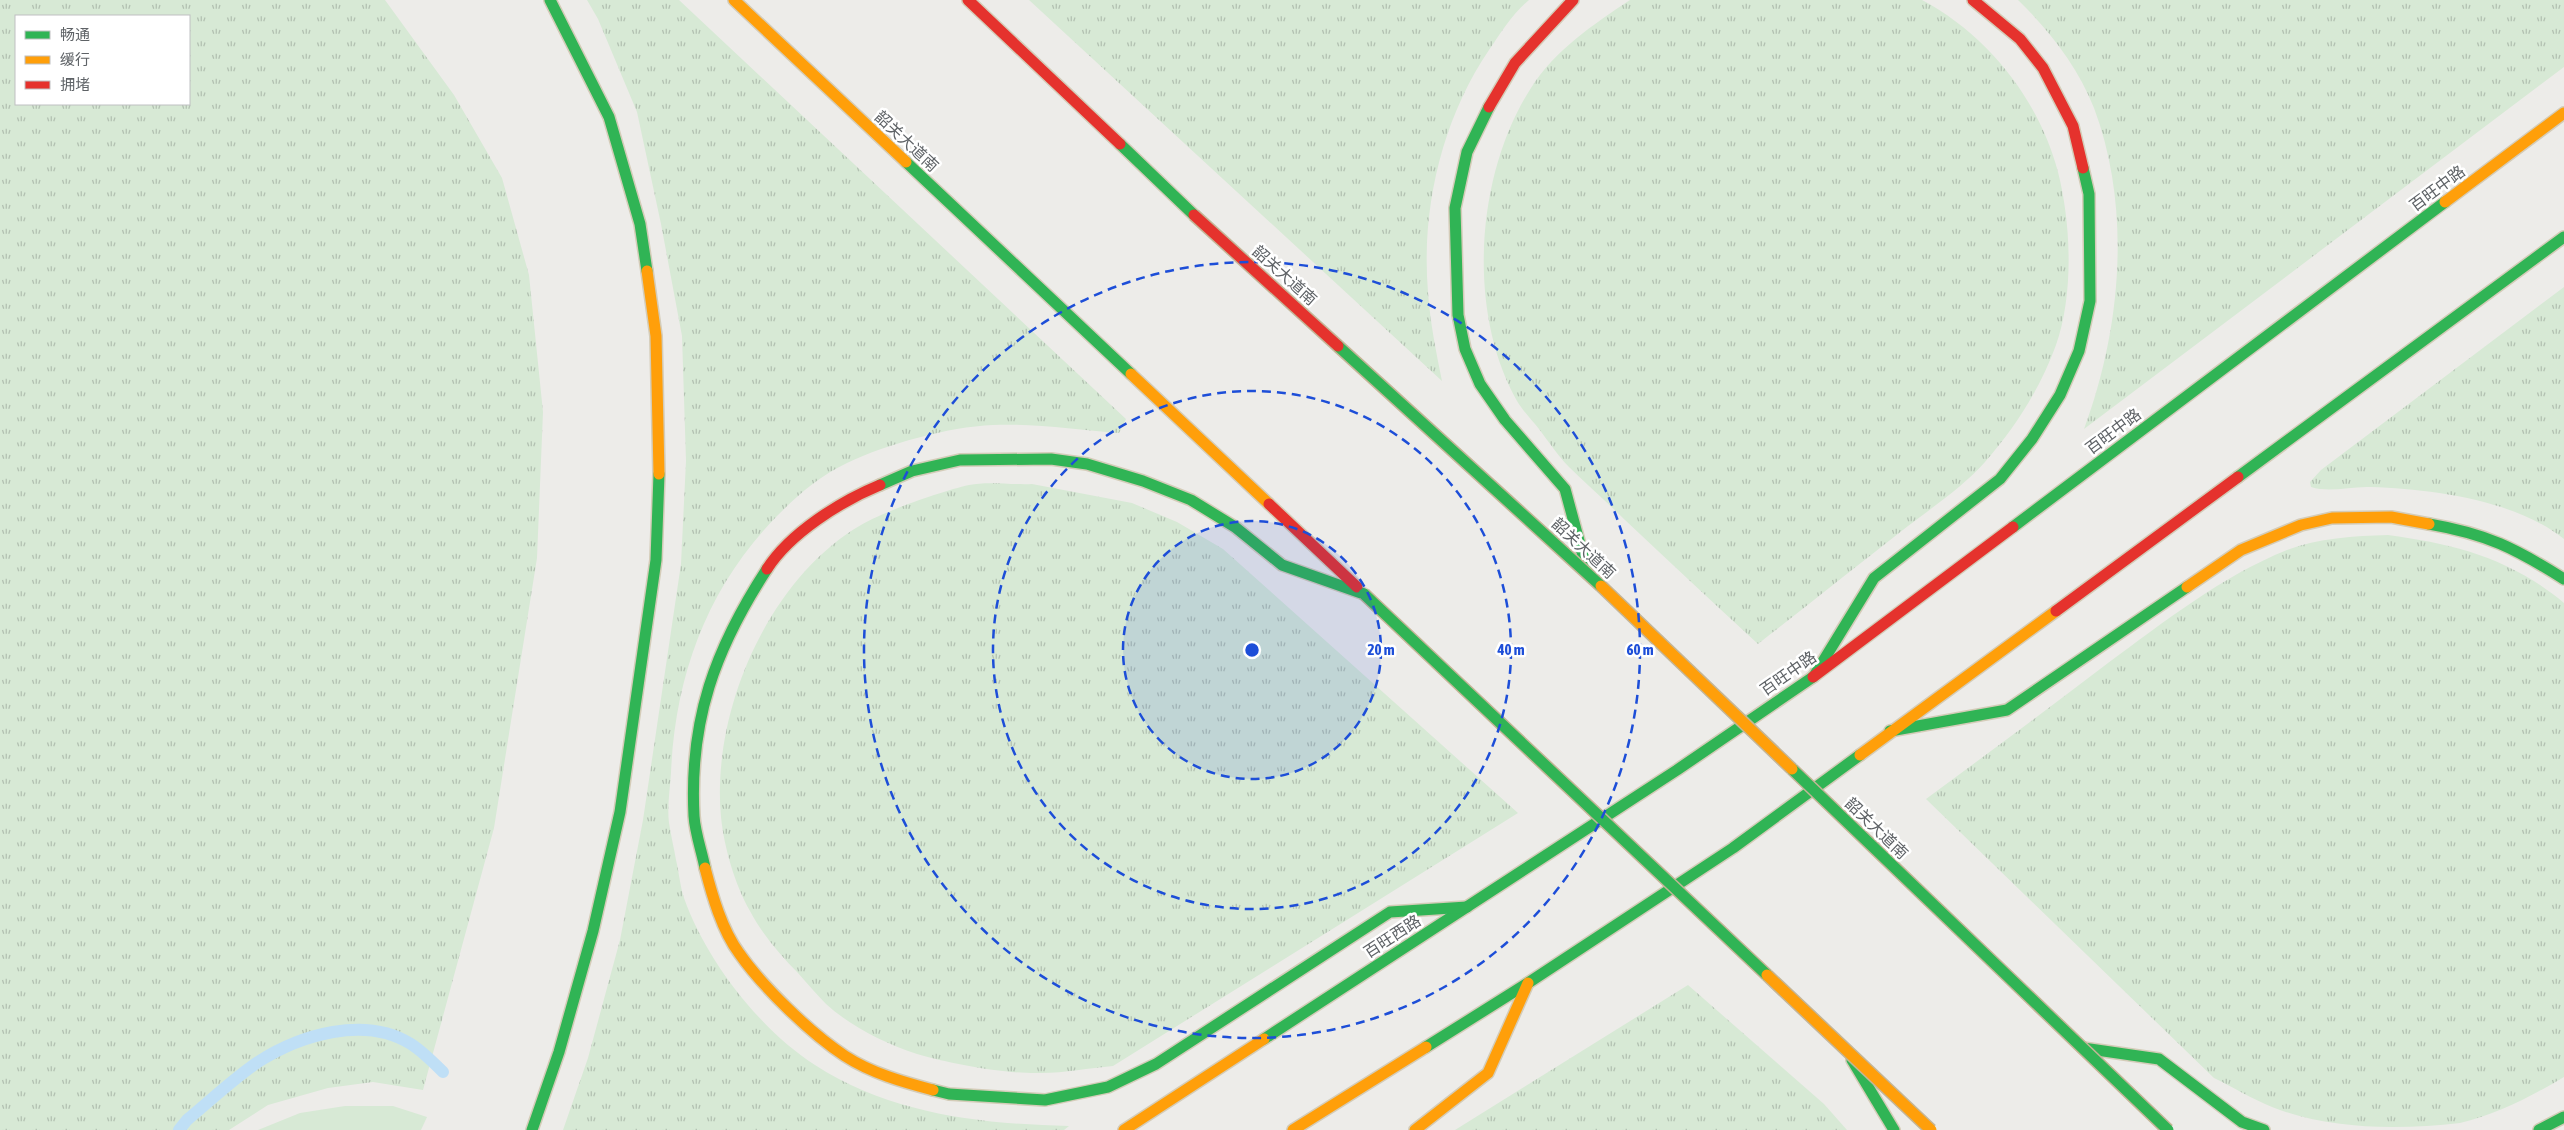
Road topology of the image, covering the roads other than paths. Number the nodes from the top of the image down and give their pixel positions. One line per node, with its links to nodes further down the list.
1 (550, 0): 19 (main road)
2 (734, 0): 10 (main road, 韶关大道南)
3 (968, 0): 8 (main road, 韶关大道南, bridge)
4 (1573, 0): 8 (main road)
5 (1974, 0): 11 (main road)
6 (2564, 113): 11 (main road, 百旺中路)
7 (2564, 237): 12 (main road)
8 (1588, 574): 17 (main road, 韶关大道南, bridge)
9 (2564, 579): 12 (main road)
10 (1364, 594): 14 (main road); 16 (main road, 韶关大道南, bridge)
11 (1814, 676): 13 (main road, 百旺中路)
12 (1890, 732): 15 (main road)
13 (1677, 770): 14 (main road, 百旺西路)
14 (1467, 907): 20 (main road, 百旺西路)
15 (1528, 983): 21 (main road); 22 (main road)
16 (1844, 1048): 23 (main road, bridge); 24 (main road, 韶关大道南, bridge)
17 (2083, 1048): 25 (main road, 韶关大道南, bridge); 26 (main road)
18 (2564, 1117): 27 (main road)
19 (532, 1130)
20 (1124, 1130)
21 (1293, 1130)
22 (1415, 1130)
23 (1894, 1130)
24 (1931, 1130)
25 (2168, 1130)
26 (2264, 1130)
27 (2539, 1130)

